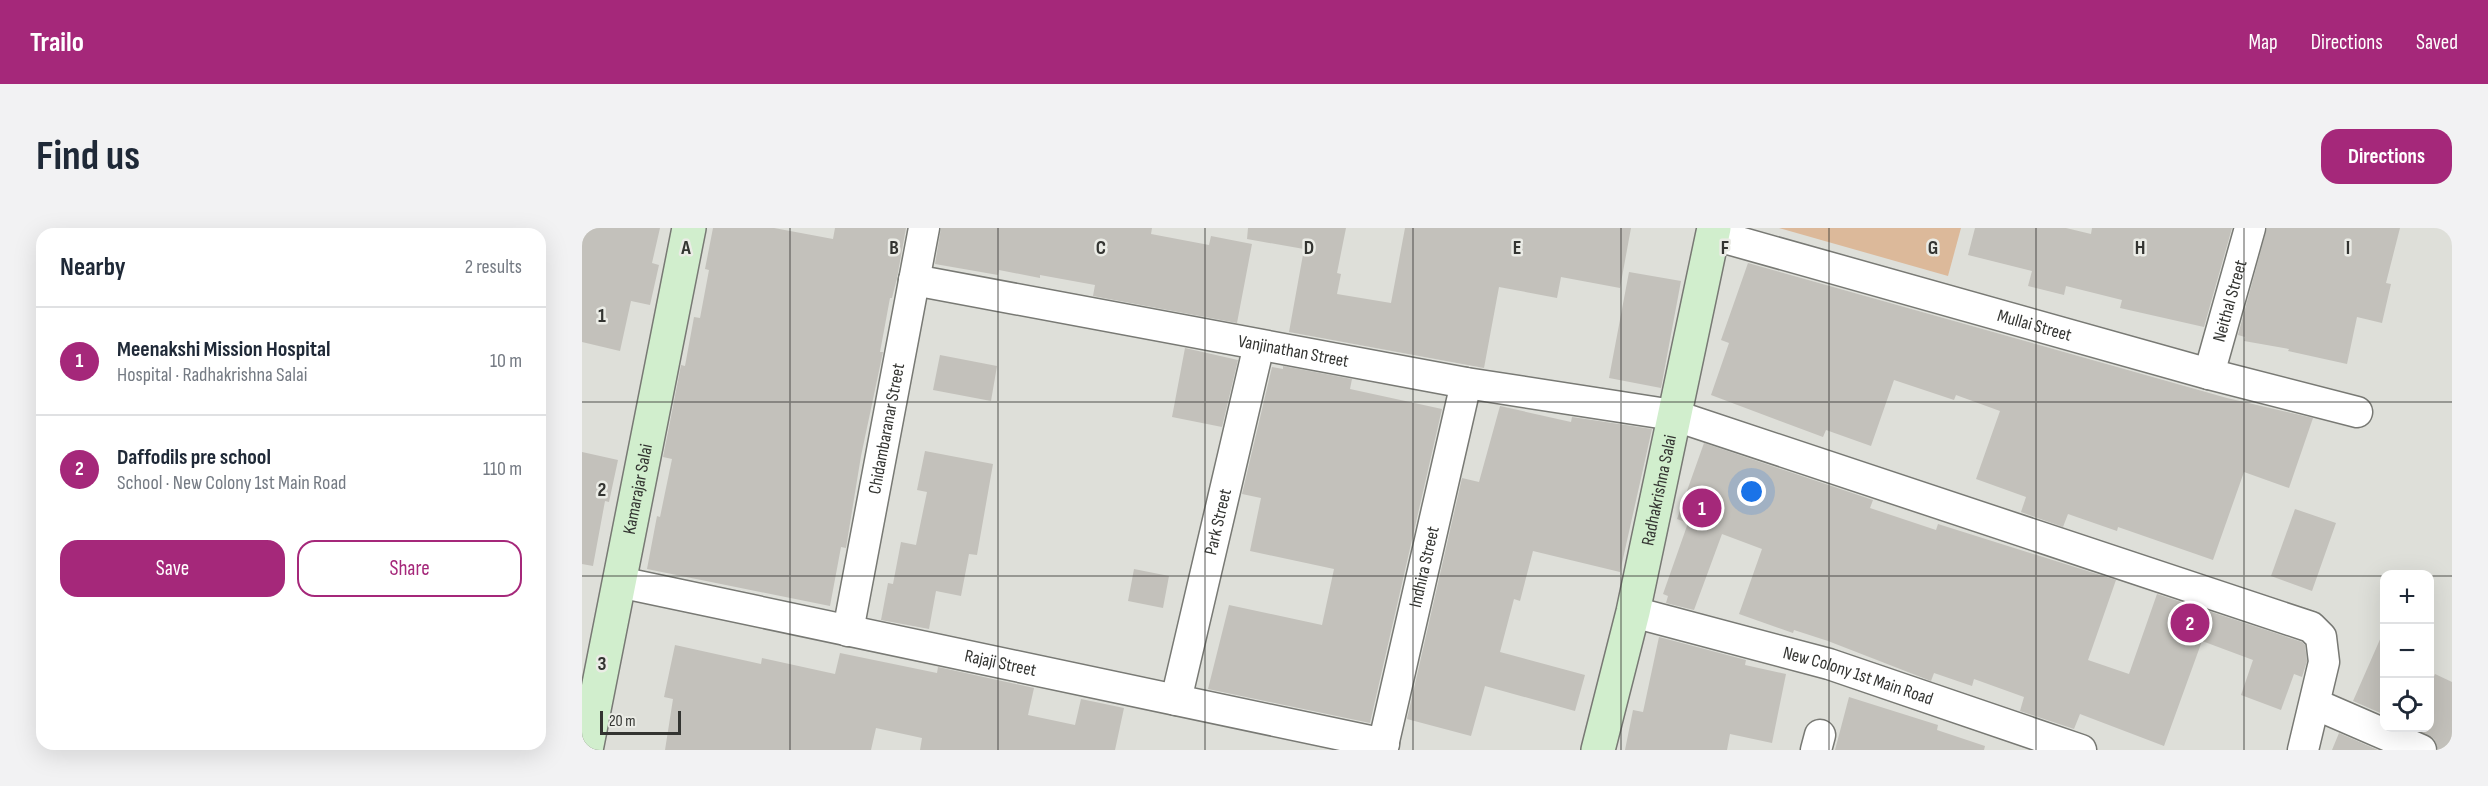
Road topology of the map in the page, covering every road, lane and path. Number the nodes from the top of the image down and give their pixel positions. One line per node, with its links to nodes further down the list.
1 (689, 228): 11 (street, Kamarajar Salai)
2 (924, 228): 5 (street, Chidambaranar Street)
3 (2250, 228): 7 (street, Neithal Street)
4 (1714, 231): 7 (street, Mullai Street); 10 (street, Radhakrishna Salai)
5 (914, 280): 6 (street, Vanjinathan Street); 13 (street, Chidambaranar Street)
6 (1259, 345): 8 (street, Vanjinathan Street); 14 (street, Park Street)
7 (2209, 374): 9 (street, Mullai Street)
8 (1466, 383): 10 (street, Vanjinathan Street); 16 (street, Indhira Street)
9 (2357, 412)
10 (1673, 415): 12 (street, Radhakrishna Salai); 15 (street, Vanjinathan Street)
11 (619, 582): 13 (street, Rajaji Street); 17 (street, Kamarajar Salai)
12 (1633, 612): 18 (street, Radhakrishna Salai); 19 (street, New Colony 1st Main Road)
13 (848, 631): 14 (street, Rajaji Street)
14 (1176, 700): 16 (street, Rajaji Street)
15 (2314, 704): 20 (street, Vanjinathan Street); 21 (street)
16 (1383, 747)
17 (586, 750)
18 (1598, 750)
19 (2081, 750)
20 (2303, 750)
21 (2421, 750)

